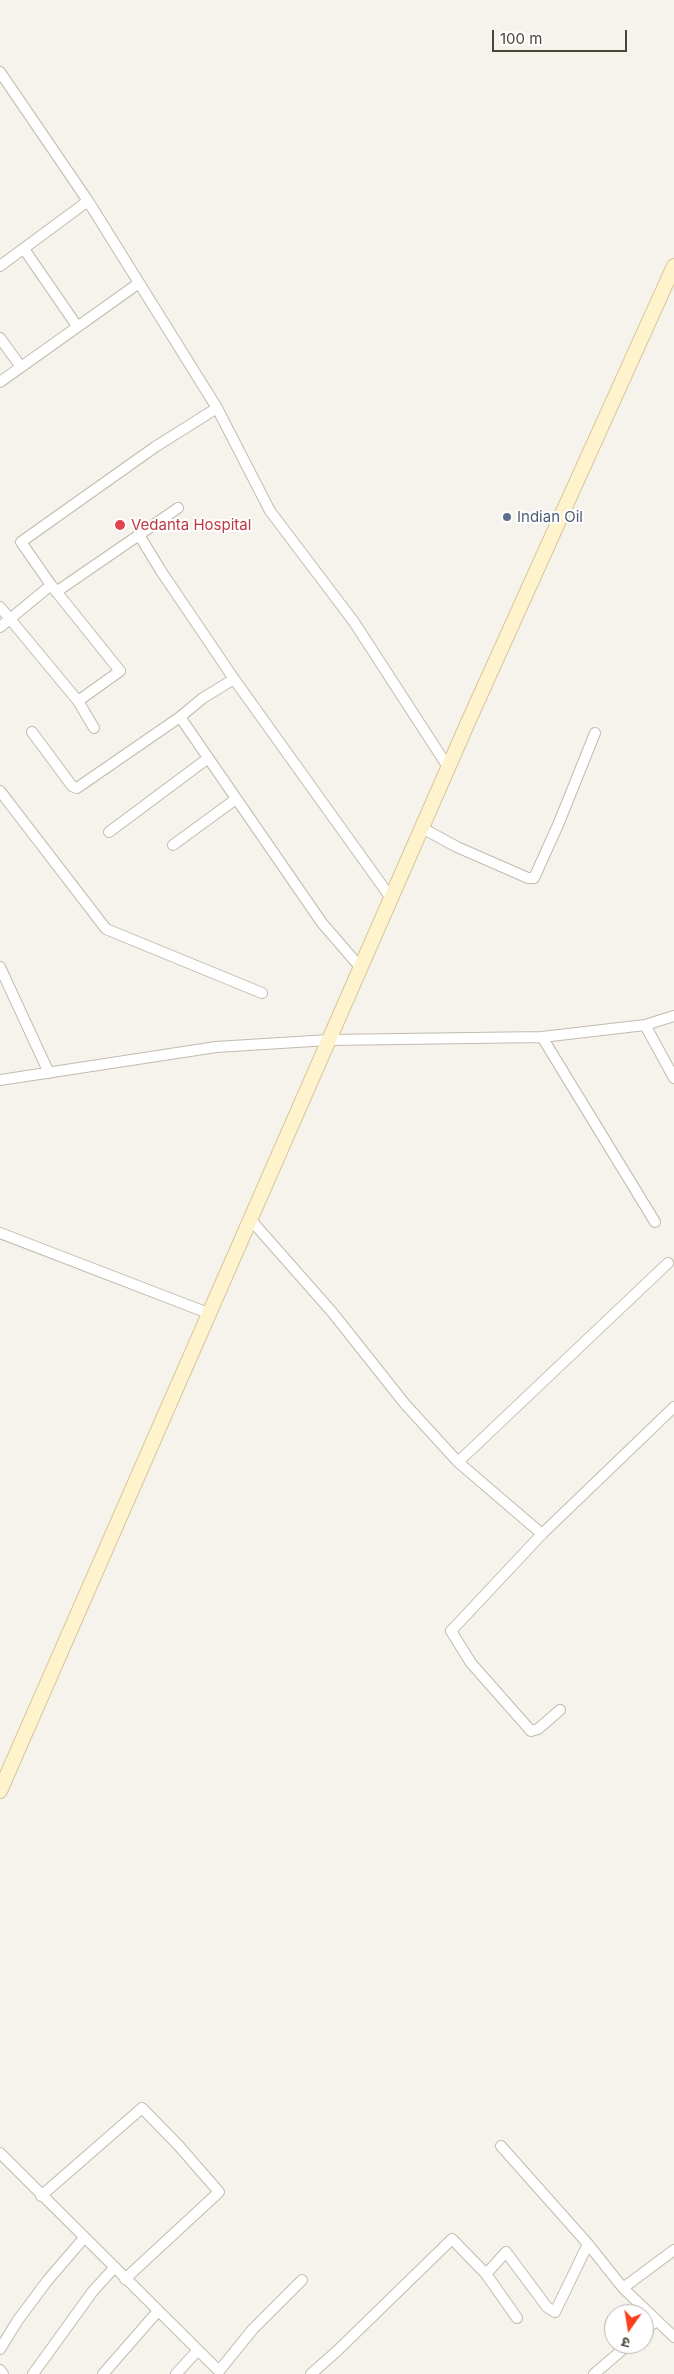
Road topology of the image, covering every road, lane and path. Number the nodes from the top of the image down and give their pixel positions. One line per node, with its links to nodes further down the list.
1 (0, 72): 2 (street)
2 (88, 201): 3 (street); 6 (street)
3 (24, 249): 4 (street); 7 (street)
4 (0, 266)
5 (674, 266): 25 (main road)
6 (139, 283): 7 (street); 11 (street)
7 (77, 326): 9 (street)
8 (0, 338): 9 (street)
9 (21, 367): 10 (street)
10 (0, 382)
11 (217, 408): 14 (street); 25 (street)
12 (178, 508): 13 (street)
13 (140, 535): 14 (street); 18 (street)
14 (54, 588): 16 (street); 19 (street)
15 (0, 607): 16 (street)
16 (10, 619): 17 (street); 19 (street)
17 (0, 627)
18 (234, 678): 20 (street); 31 (street)
19 (78, 701): 21 (street)
20 (180, 717): 22 (street); 24 (street)
21 (94, 728)
22 (32, 732)
23 (595, 733): 28 (street)
24 (207, 759): 27 (street); 29 (street)
25 (448, 767): 28 (main road)
26 (0, 791): 34 (street)
27 (236, 798): 30 (street); 33 (street)
28 (422, 828): 31 (main road)
29 (109, 832)
30 (173, 845)
31 (391, 898): 33 (main road)
32 (0, 967): 39 (street)
33 (360, 968): 38 (main road)
34 (262, 993)
35 (674, 1016): 36 (street)
36 (645, 1025): 37 (street); 40 (street)
37 (542, 1037): 38 (street); 43 (street)
38 (329, 1040): 39 (street); 42 (main road)
39 (49, 1073): 41 (street)
40 (674, 1078)
41 (0, 1080)
42 (250, 1219): 46 (main road); 48 (street)
43 (655, 1222)
44 (0, 1233): 46 (street)
45 (668, 1263): 48 (street)
46 (208, 1313): 51 (main road)
47 (674, 1407): 49 (street)
48 (458, 1462): 49 (street)
49 (542, 1534): 50 (street)
50 (560, 1710)
51 (0, 1791)
52 (501, 2146): 56 (street)
53 (0, 2153): 54 (street)
54 (41, 2196): 55 (street); 60 (street)
55 (84, 2238): 58 (street); 67 (street)
56 (588, 2244): 59 (street); 62 (street)
57 (674, 2250): 62 (street)
58 (114, 2268): 60 (street); 73 (street)
59 (486, 2274): 64 (street); 76 (street)
60 (125, 2280): 63 (street)
61 (302, 2280): 71 (street)
62 (623, 2288): 65 (street)
63 (158, 2310): 68 (street); 74 (street)
64 (517, 2318)
65 (656, 2321): 66 (street)
66 (674, 2337)
67 (0, 2349)
68 (198, 2350): 71 (street); 75 (street)
69 (617, 2354): 77 (street)
70 (0, 2370): 72 (street)
71 (220, 2373)
72 (3, 2374)
73 (33, 2374)
74 (103, 2374)
75 (176, 2374)
76 (311, 2374)
77 (594, 2374)

